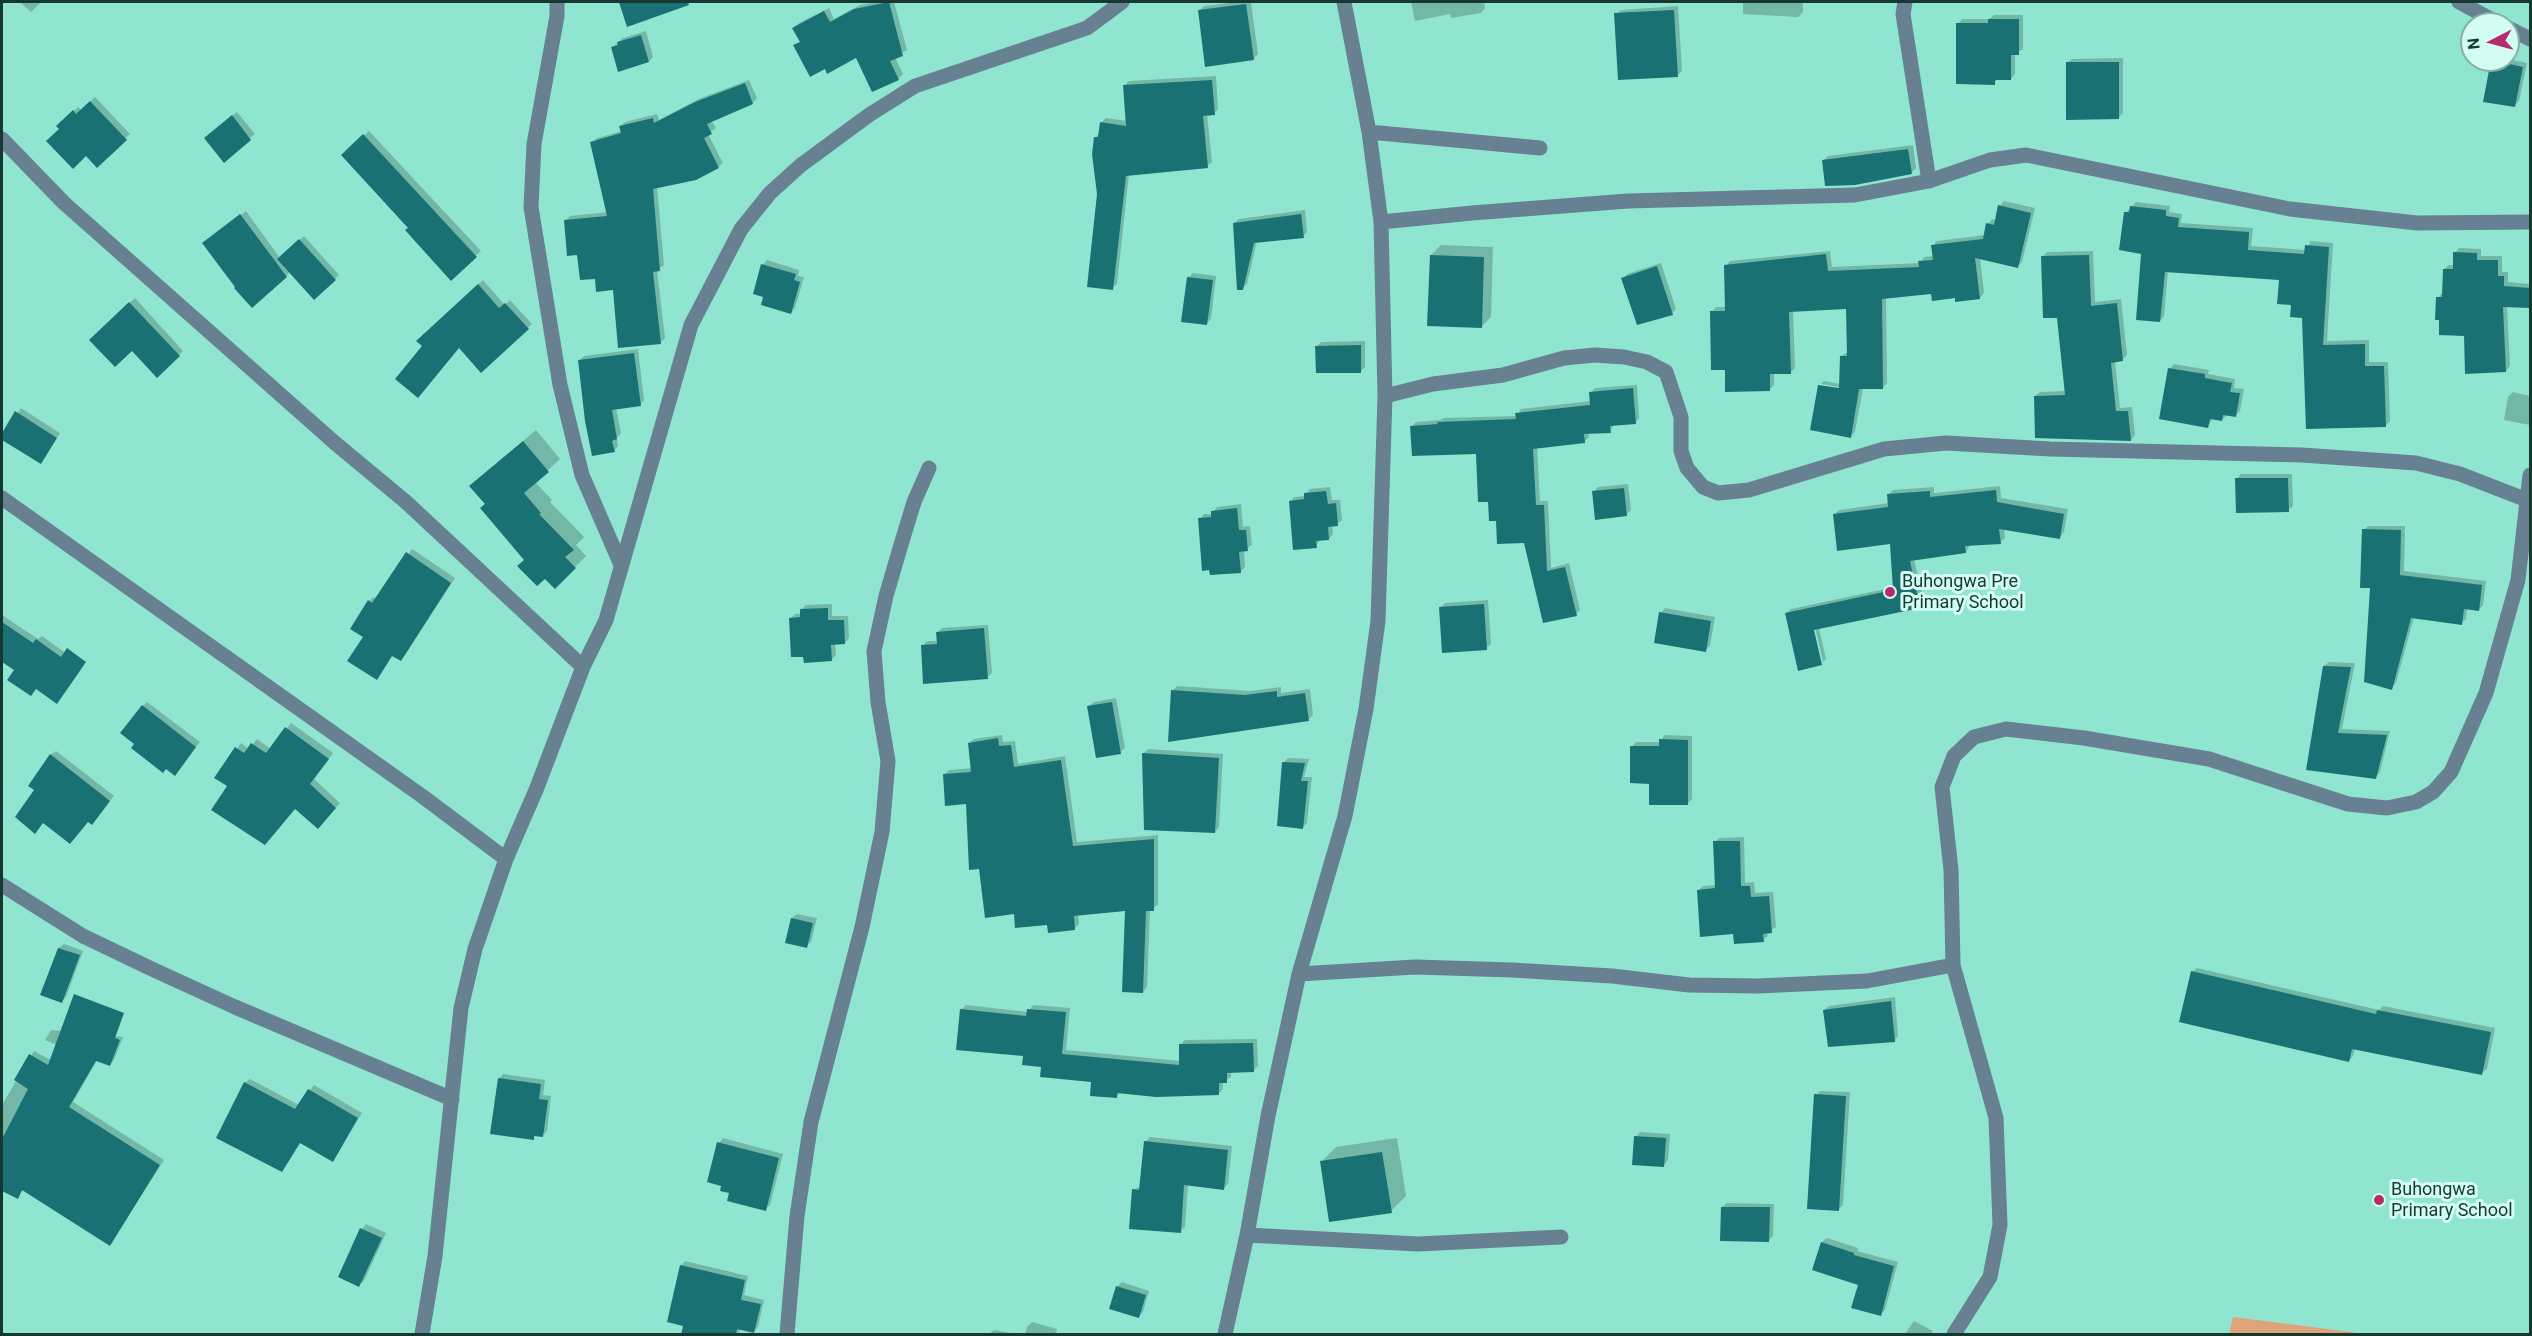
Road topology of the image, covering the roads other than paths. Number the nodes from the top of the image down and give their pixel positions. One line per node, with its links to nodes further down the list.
1 (557, 2): 18 (street)
2 (1122, 2): 18 (street)
3 (1344, 2): 7 (street)
4 (1905, 2): 10 (street)
5 (2459, 2): 6 (street)
6 (2478, 12)
7 (1369, 132): 9 (street); 11 (street)
8 (2, 139): 20 (street)
9 (1540, 148)
10 (1929, 181): 11 (street); 12 (street)
11 (1381, 222): 13 (street)
12 (2530, 222)
13 (1385, 396): 17 (street); 24 (street)
14 (929, 468): 29 (street)
15 (2530, 475): 17 (street)
16 (2, 498): 21 (street)
17 (2528, 500): 19 (street)
18 (621, 566): 20 (street)
19 (2524, 580): 23 (street)
20 (583, 667): 21 (street)
21 (506, 859): 25 (street)
22 (2, 885): 25 (street)
23 (1953, 965): 24 (street); 31 (street)
24 (1299, 974): 26 (street)
25 (452, 1099): 28 (street)
26 (1247, 1235): 27 (street); 30 (street)
27 (1561, 1237)
28 (422, 1335)
29 (788, 1335)
30 (1225, 1335)
31 (1954, 1335)

